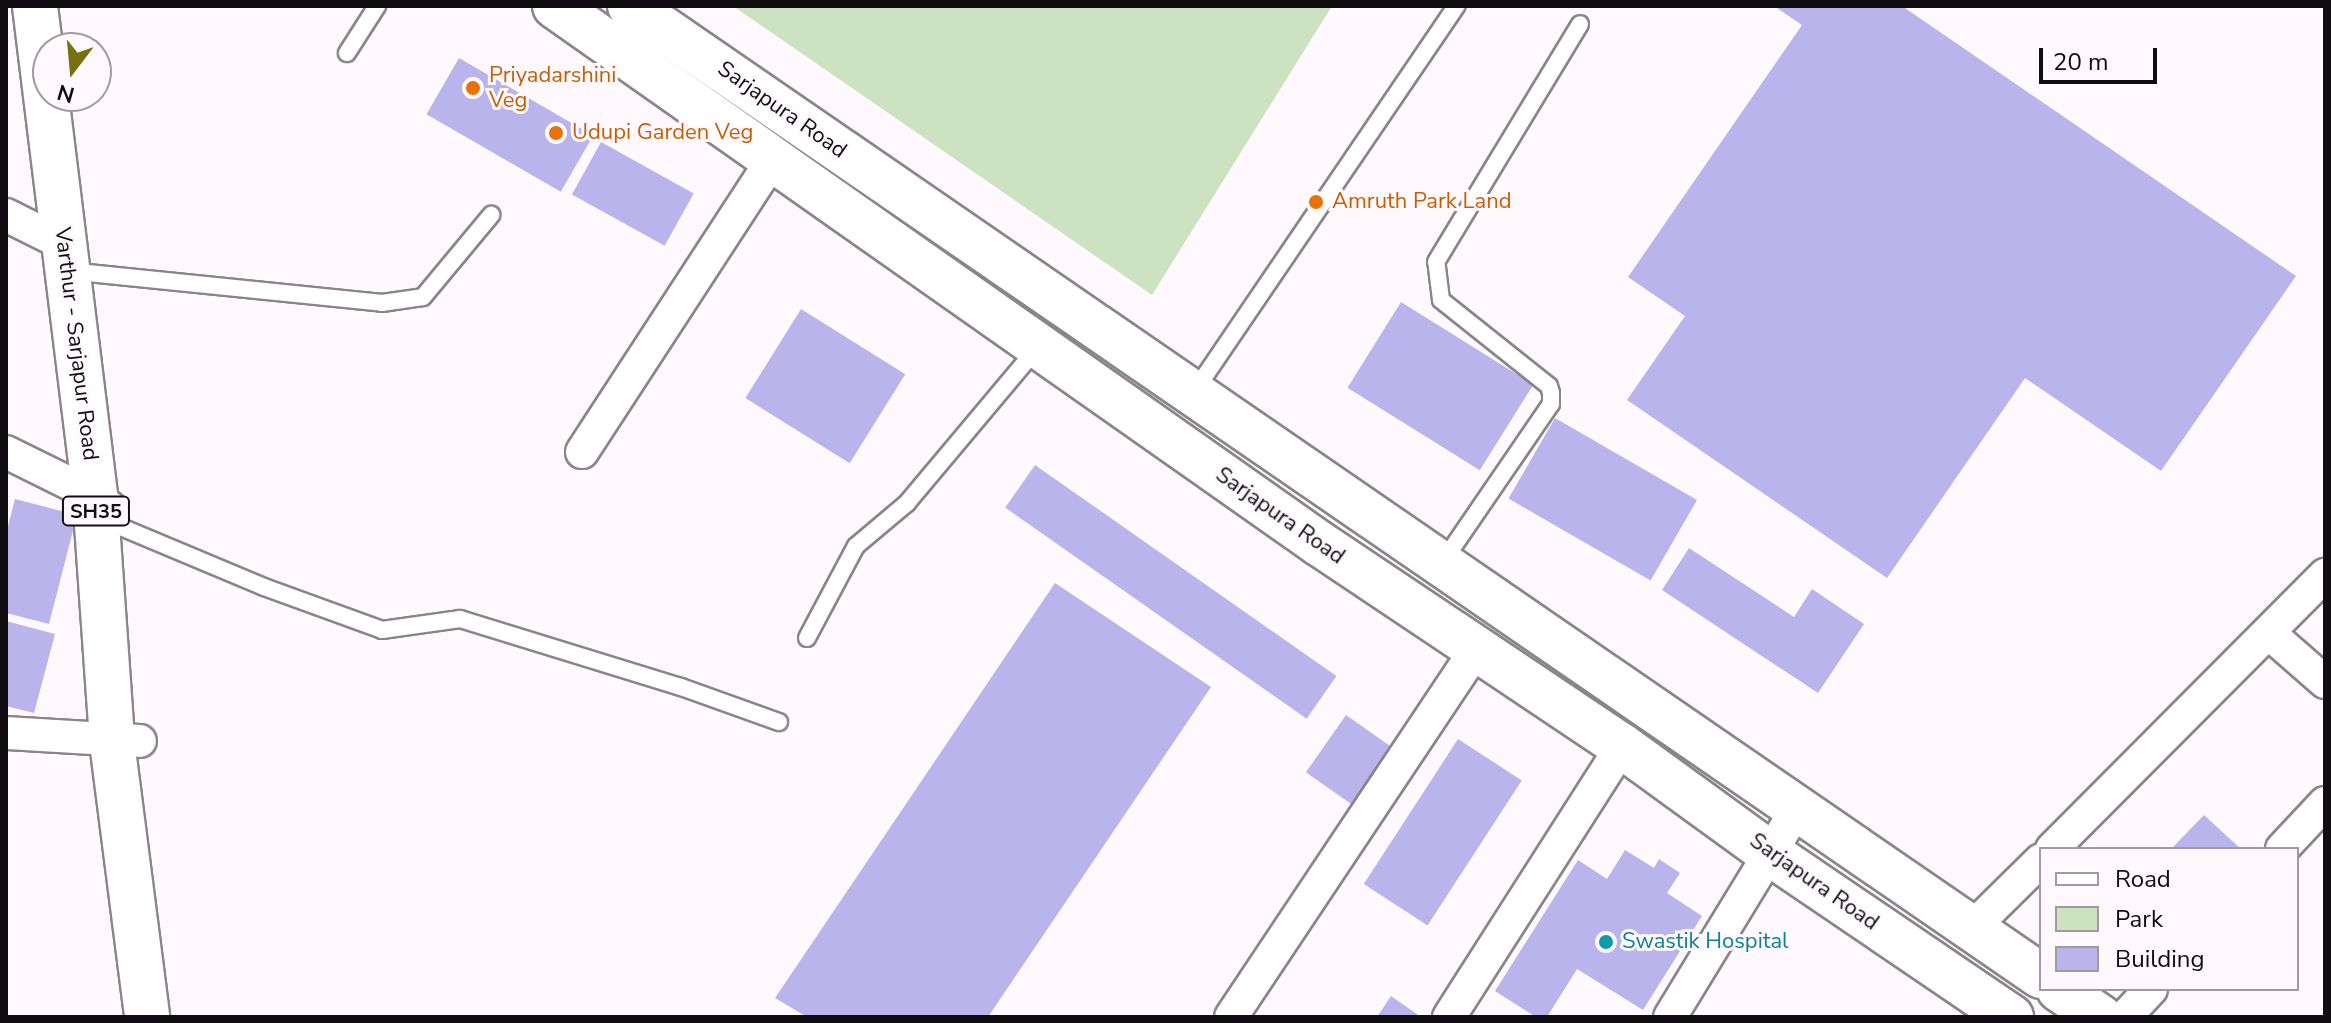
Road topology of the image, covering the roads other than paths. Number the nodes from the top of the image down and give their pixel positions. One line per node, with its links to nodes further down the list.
1 (35, 6): 14 (main road, Varthur - Sarjapur Road / SH35)
2 (61, 6): 8 (main road)
3 (377, 6): 9 (lane)
4 (555, 6): 11 (main road, Sarjapura Road)
5 (630, 6): 16 (main road, Sarjapura Road)
6 (1456, 6): 16 (lane)
7 (1580, 24): 20 (lane)
8 (63, 32)
9 (347, 53)
10 (71, 112): 14 (main road, Varthur - Sarjapur Road / SH35)
11 (773, 159): 15 (main road, Sarjapura Road); 18 (street)
12 (6, 215): 14 (street)
13 (491, 215): 14 (lane)
14 (76, 259): 19 (main road, Varthur - Sarjapur Road / SH35)
15 (1039, 347): 23 (lane); 24 (main road, Sarjapura Road)
16 (1194, 394): 20 (main road, Sarjapura Road)
17 (6, 452): 19 (street)
18 (582, 452)
19 (109, 511): 26 (lane); 28 (main road, Varthur - Sarjapur Road / SH35)
20 (1441, 565): 31 (main road, Sarjapura Road)
21 (2325, 575): 22 (street)
22 (2270, 634): 25 (street); 32 (street)
23 (807, 638)
24 (1476, 649): 29 (main road, Sarjapura Road); 42 (street)
25 (2325, 682)
26 (779, 722)
27 (6, 733): 28 (street)
28 (126, 741): 40 (main road, Varthur - Sarjapur Road / SH35); 41 (main road, Varthur - Sarjapur Road / SH35)
29 (1622, 746): 34 (main road, Sarjapura Road); 43 (street)
30 (2325, 803): 33 (street)
31 (1797, 809): 34 (street); 36 (main road, Sarjapura Road)
32 (2054, 847)
33 (2284, 847)
34 (1768, 852): 44 (street); 45 (main road, Sarjapura Road)
35 (2039, 862): 36 (street)
36 (1971, 929): 37 (main road, Sarjapura Road)
37 (2039, 975)
38 (2062, 991): 46 (main road)
39 (2149, 991): 47 (street)
40 (147, 1017)
41 (173, 1017)
42 (1231, 1017)
43 (1449, 1017)
44 (1670, 1017)
45 (2011, 1017)
46 (2100, 1017)
47 (2125, 1017)

